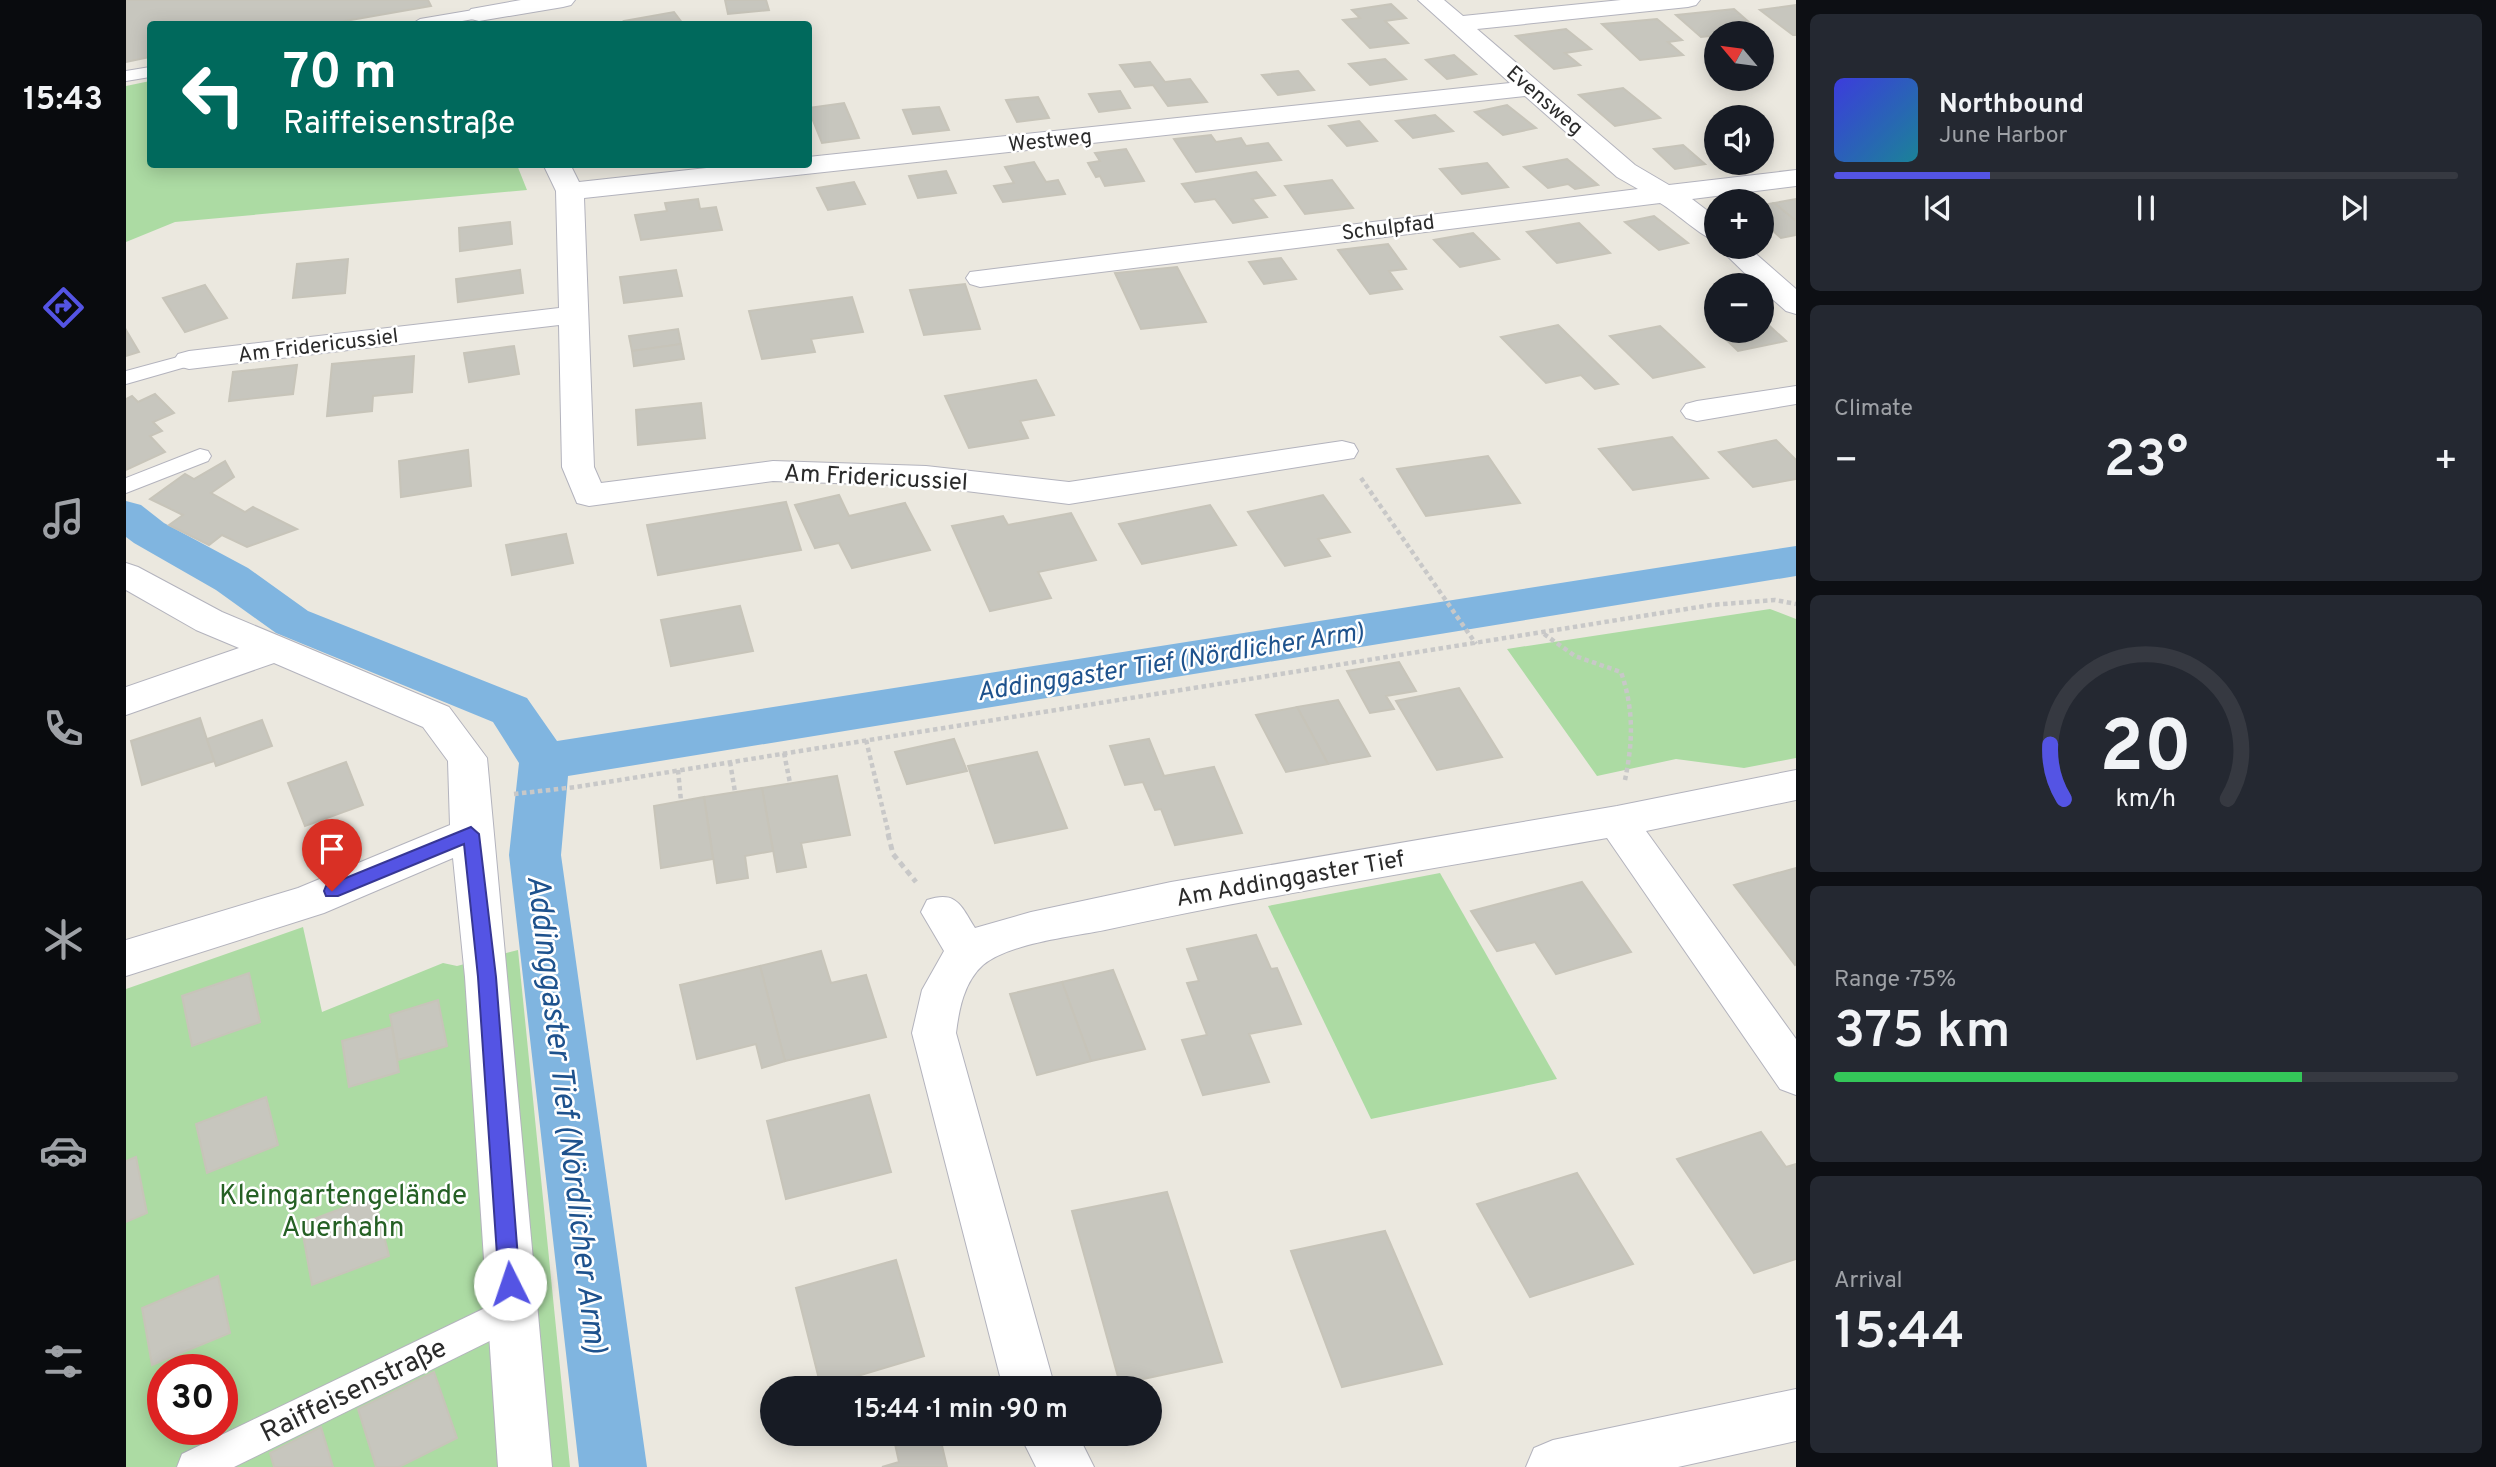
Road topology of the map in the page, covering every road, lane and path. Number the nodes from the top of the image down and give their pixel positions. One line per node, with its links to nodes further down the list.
1 (563, 0): 4 (street)
2 (1430, 0): 6 (street, Evensweg)
3 (1688, 0): 6 (street)
4 (478, 13): 5 (lane)
5 (436, 21)
6 (1458, 24): 9 (street, Evensweg)
7 (147, 72): 8 (lane)
8 (126, 76)
9 (1531, 88): 10 (street, Westweg); 15 (street, Evensweg)
10 (812, 165)
11 (558, 168): 14 (street, Am Fridericussiel)
12 (785, 168): 14 (street, Westweg)
13 (1796, 178): 15 (street, Schulpfad)
14 (570, 191): 20 (street, Am Fridericussiel)
15 (1665, 193): 16 (street, Evensweg); 18 (street, Schulpfad)
16 (1704, 221)
17 (1745, 259): 19 (street)
18 (980, 278)
19 (1796, 305)
20 (572, 315): 21 (street, Am Fridericussiel); 25 (street, Am Fridericussiel)
21 (189, 359): 22 (lane)
22 (126, 378)
23 (1796, 395): 24 (street)
24 (1697, 411)
25 (1342, 452): 31 (path)
26 (200, 456): 27 (lane)
27 (126, 486)
28 (126, 575): 32 (street)
29 (1796, 604): 30 (path)
30 (1544, 633): 31 (path); 43 (path)
31 (1476, 644): 34 (path)
32 (275, 649): 33 (street); 42 (street)
33 (126, 701)
34 (866, 740): 35 (path); 44 (path)
35 (784, 753): 36 (path); 38 (path)
36 (730, 762): 37 (path); 40 (path)
37 (678, 770): 41 (path); 42 (path)
38 (790, 783)
39 (1796, 785): 43 (street, Am Addinggaster Tief)
40 (735, 792)
41 (681, 801)
42 (471, 816): 46 (street); 48 (street)
43 (1617, 821): 45 (street, Am Addinggaster Tief); 47 (street)
44 (942, 912): 45 (street)
45 (968, 953): 49 (street, Am Addinggaster Tief)
46 (126, 958)
47 (1796, 1075)
48 (512, 1312): 52 (lane, Raiffeisenstraße); 53 (street)
49 (1026, 1376)
50 (1796, 1415): 55 (street)
51 (1054, 1446): 54 (street)
52 (195, 1467)
53 (526, 1467)
54 (1067, 1467)
55 (1553, 1467)

